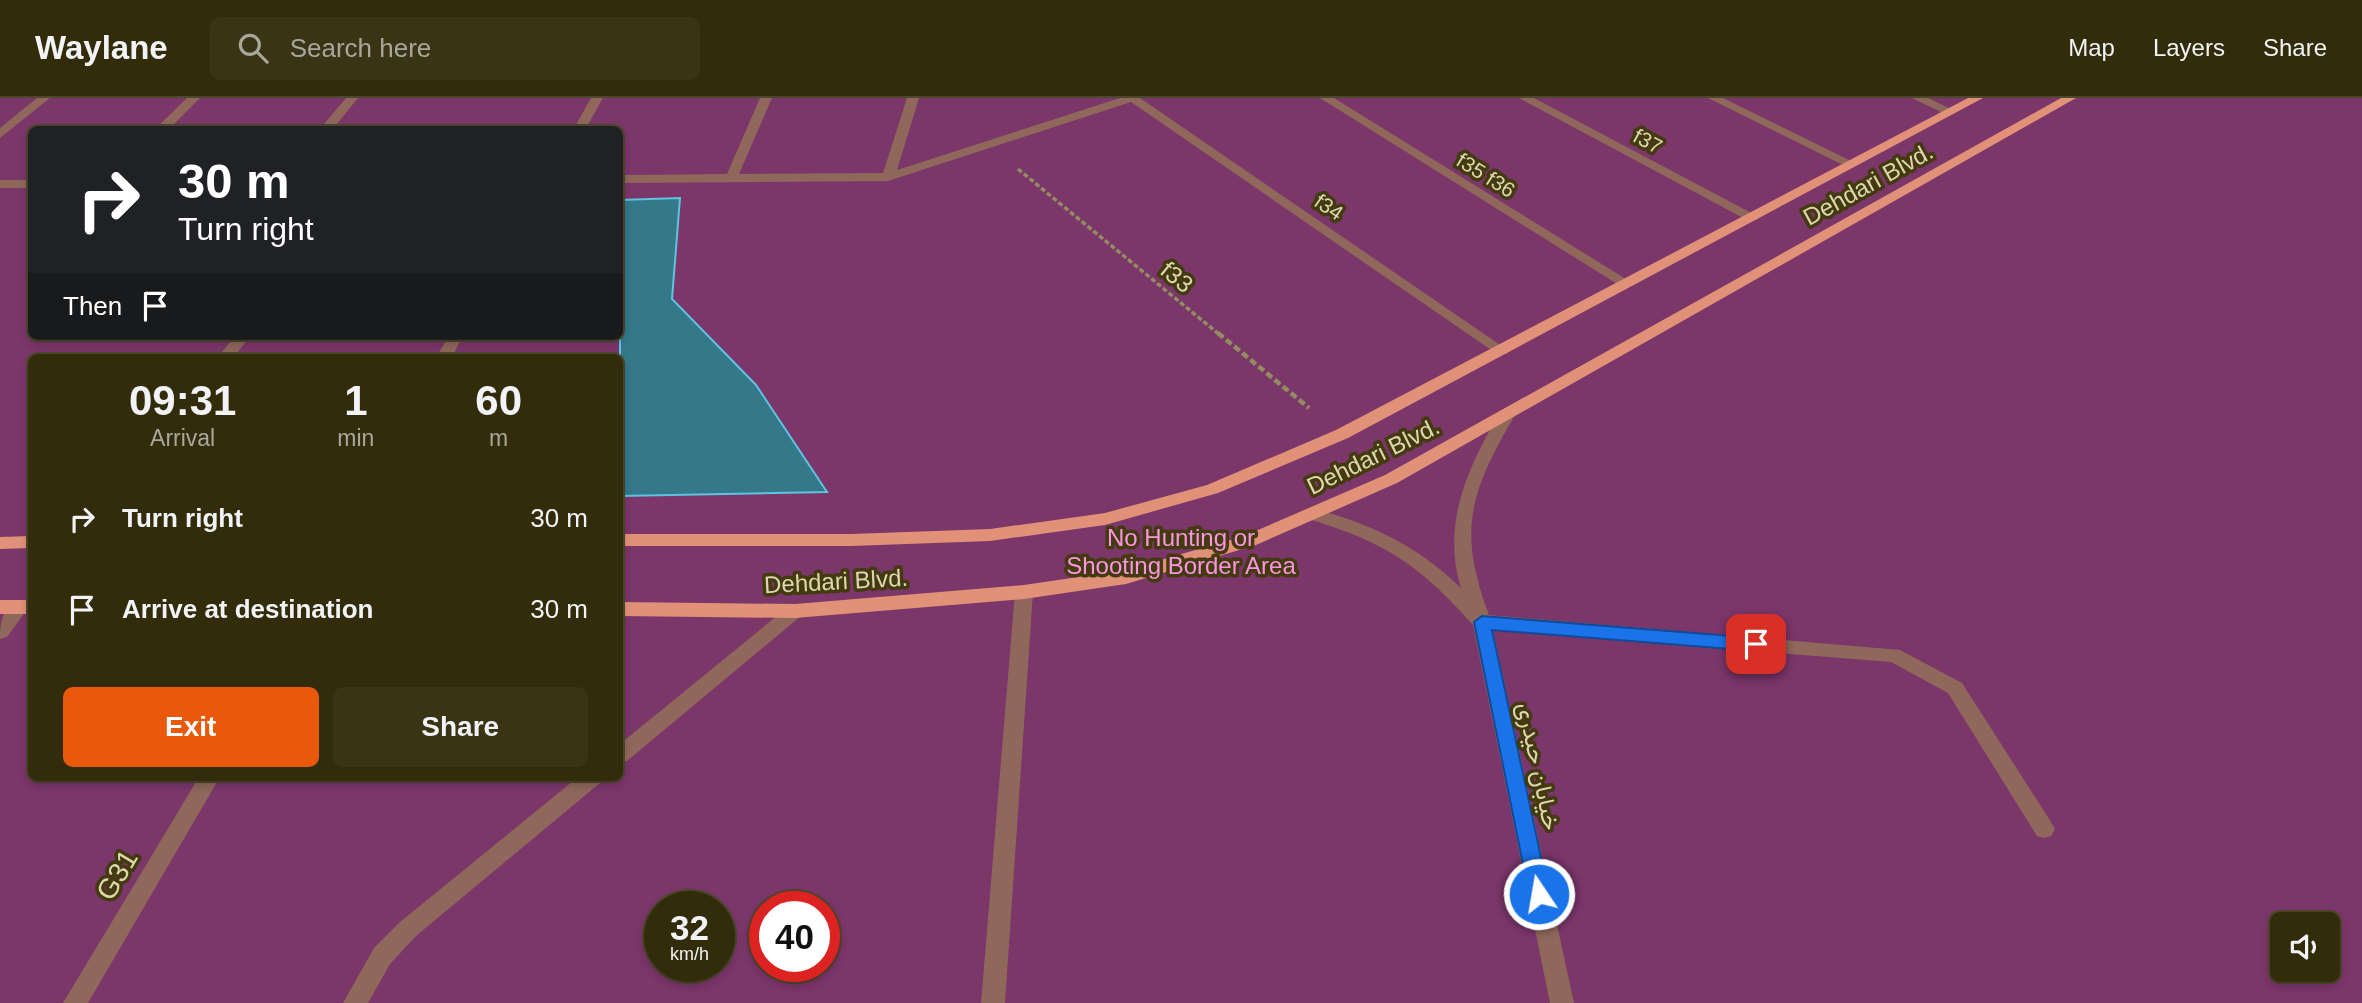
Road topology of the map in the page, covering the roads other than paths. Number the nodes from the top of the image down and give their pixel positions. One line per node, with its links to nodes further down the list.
1 (44, 98): 18 (street)
2 (194, 98): 15 (street)
3 (352, 98): 16 (street)
4 (597, 98): 17 (street)
5 (766, 98): 22 (street)
6 (913, 98): 20 (street)
7 (1132, 98): 20 (street); 28 (street, f34)
8 (1326, 98): 26 (street, f35 f36)
9 (1525, 98): 25 (street, f37)
10 (1714, 98): 19 (street)
11 (1918, 98): 14 (street)
12 (1977, 98): 14 (main road, Dehdari Blvd.)
13 (2070, 98): 30 (main road, Dehdari Blvd.)
14 (1951, 112): 19 (main road, Dehdari Blvd.)
15 (164, 126)
16 (328, 126)
17 (581, 126)
18 (0, 134)
19 (1851, 164): 25 (main road, Dehdari Blvd.)
20 (888, 177): 22 (street)
21 (623, 179): 22 (street)
22 (731, 179)
23 (0, 184): 24 (street)
24 (28, 184)
25 (1752, 217): 26 (main road, Dehdari Blvd.)
26 (1627, 284): 28 (main road, Dehdari Blvd.)
27 (240, 340): 29 (street)
28 (1502, 351): 32 (main road, Dehdari Blvd.)
29 (228, 354)
30 (1507, 415): 31 (main road, Dehdari Blvd.); 40 (street, خیابان حیدری)
31 (1311, 514): 35 (main road, Dehdari Blvd.); 40 (street)
32 (623, 540)
33 (0, 542): 34 (main road)
34 (28, 542)
35 (1024, 593): 39 (main road, Dehdari Blvd.); 48 (street)
36 (0, 607): 37 (main road)
37 (26, 607): 41 (street)
38 (623, 609): 39 (main road, Dehdari Blvd.)
39 (795, 611): 42 (street)
40 (1482, 622): 45 (street); 49 (street, خیابان حیدری)
41 (0, 632)
42 (623, 753)
43 (208, 781): 46 (street, G31)
44 (588, 781): 47 (street)
45 (2044, 829)
46 (75, 1003)
47 (355, 1003)
48 (993, 1003)
49 (1562, 1003)

